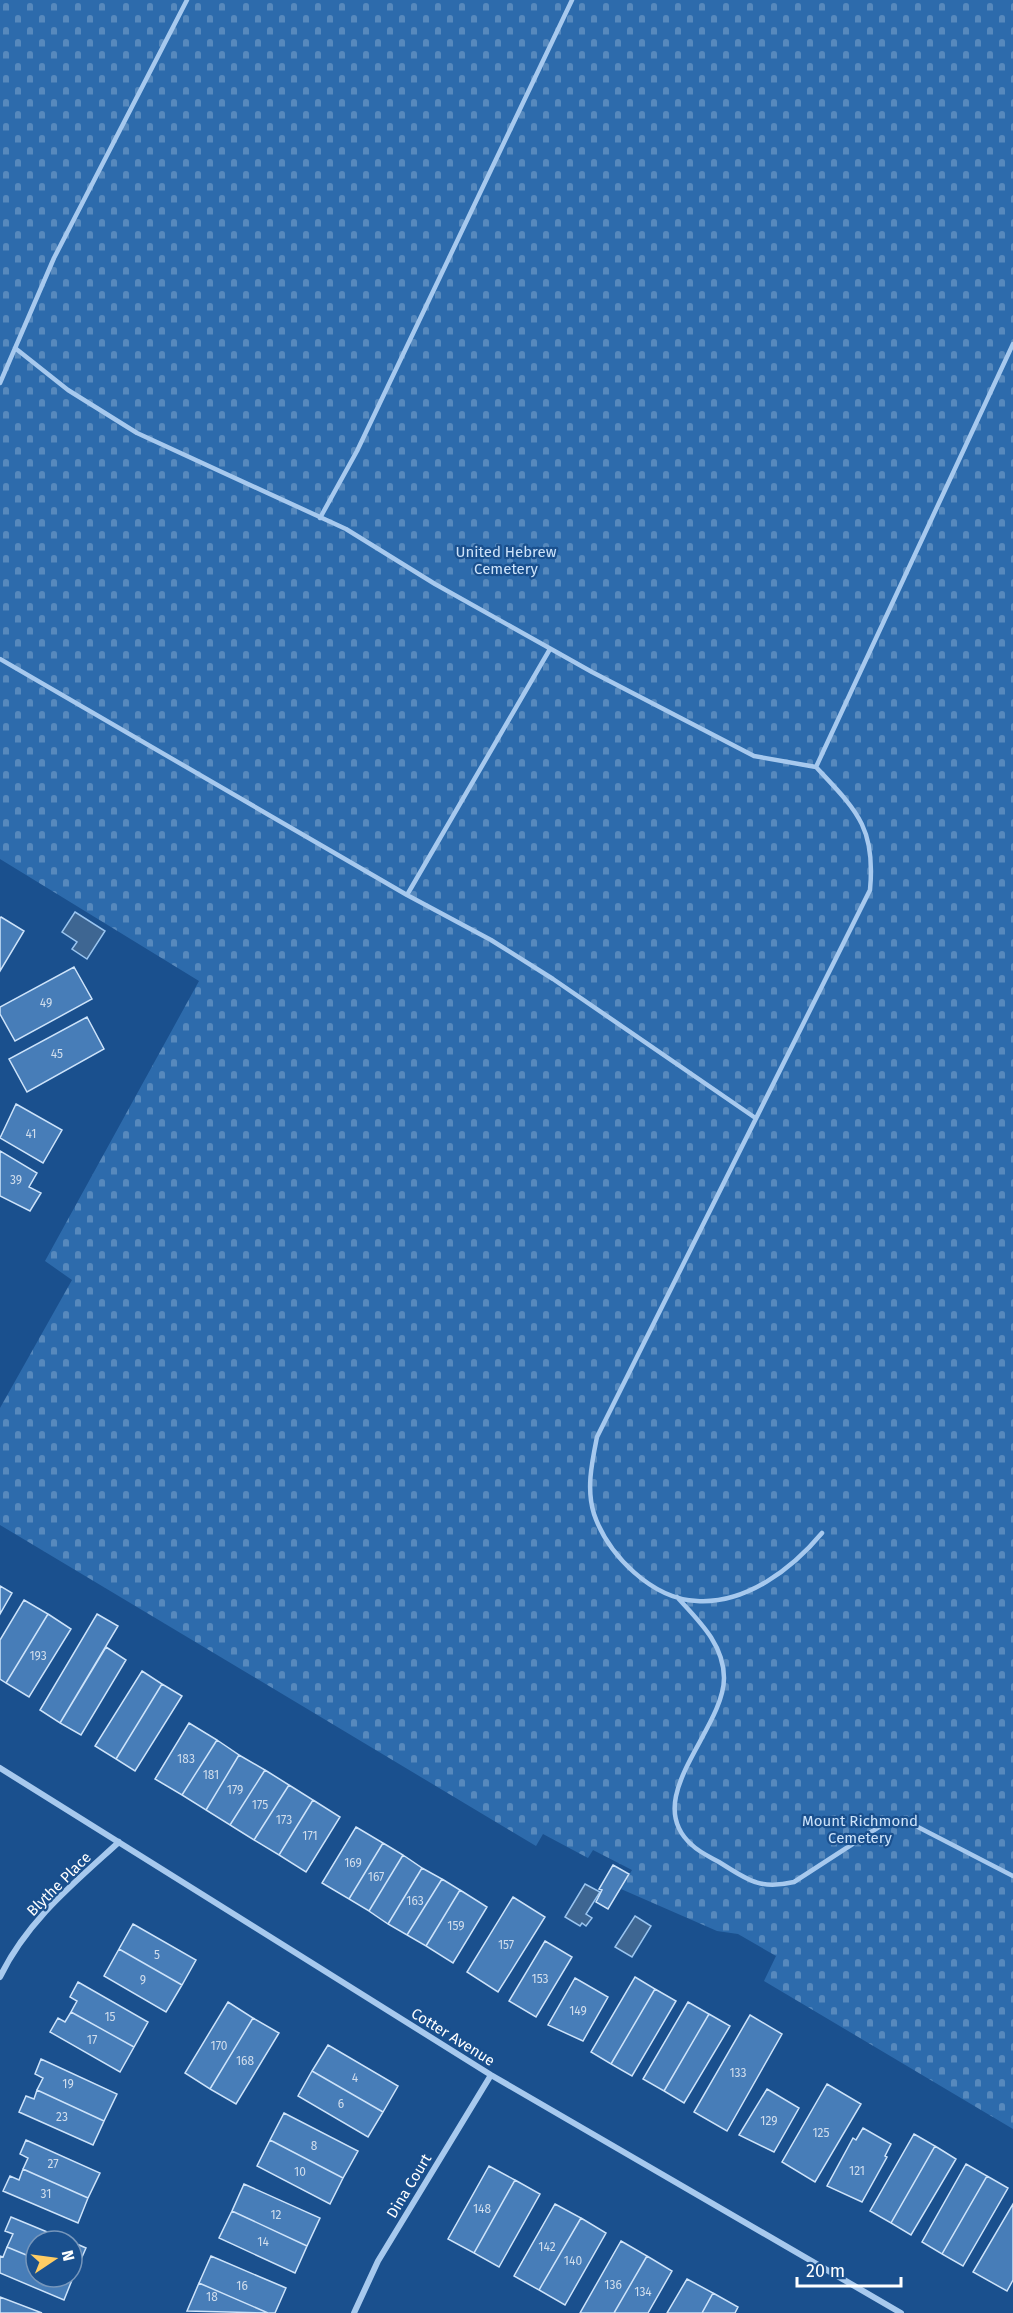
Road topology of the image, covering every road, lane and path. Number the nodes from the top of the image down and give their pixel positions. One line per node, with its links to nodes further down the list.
1 (187, 0): 4 (lane)
2 (572, 0): 6 (lane)
3 (1013, 344): 9 (lane)
4 (15, 348): 5 (lane); 6 (lane)
5 (0, 383)
6 (320, 518): 7 (lane)
7 (550, 649): 9 (lane); 10 (lane)
8 (0, 659): 10 (lane)
9 (816, 767): 11 (lane)
10 (407, 895): 11 (lane)
11 (754, 1117): 13 (lane)
12 (822, 1533): 13 (lane)
13 (677, 1597): 16 (lane)
14 (0, 1768): 15 (street, Cotter Avenue)
15 (119, 1842): 17 (street, Blythe Place); 18 (street, Cotter Avenue)
16 (1013, 1876)
17 (0, 1977)
18 (491, 2075): 19 (street, Dina Court); 20 (street, Cotter Avenue)
19 (354, 2313)
20 (901, 2313)

